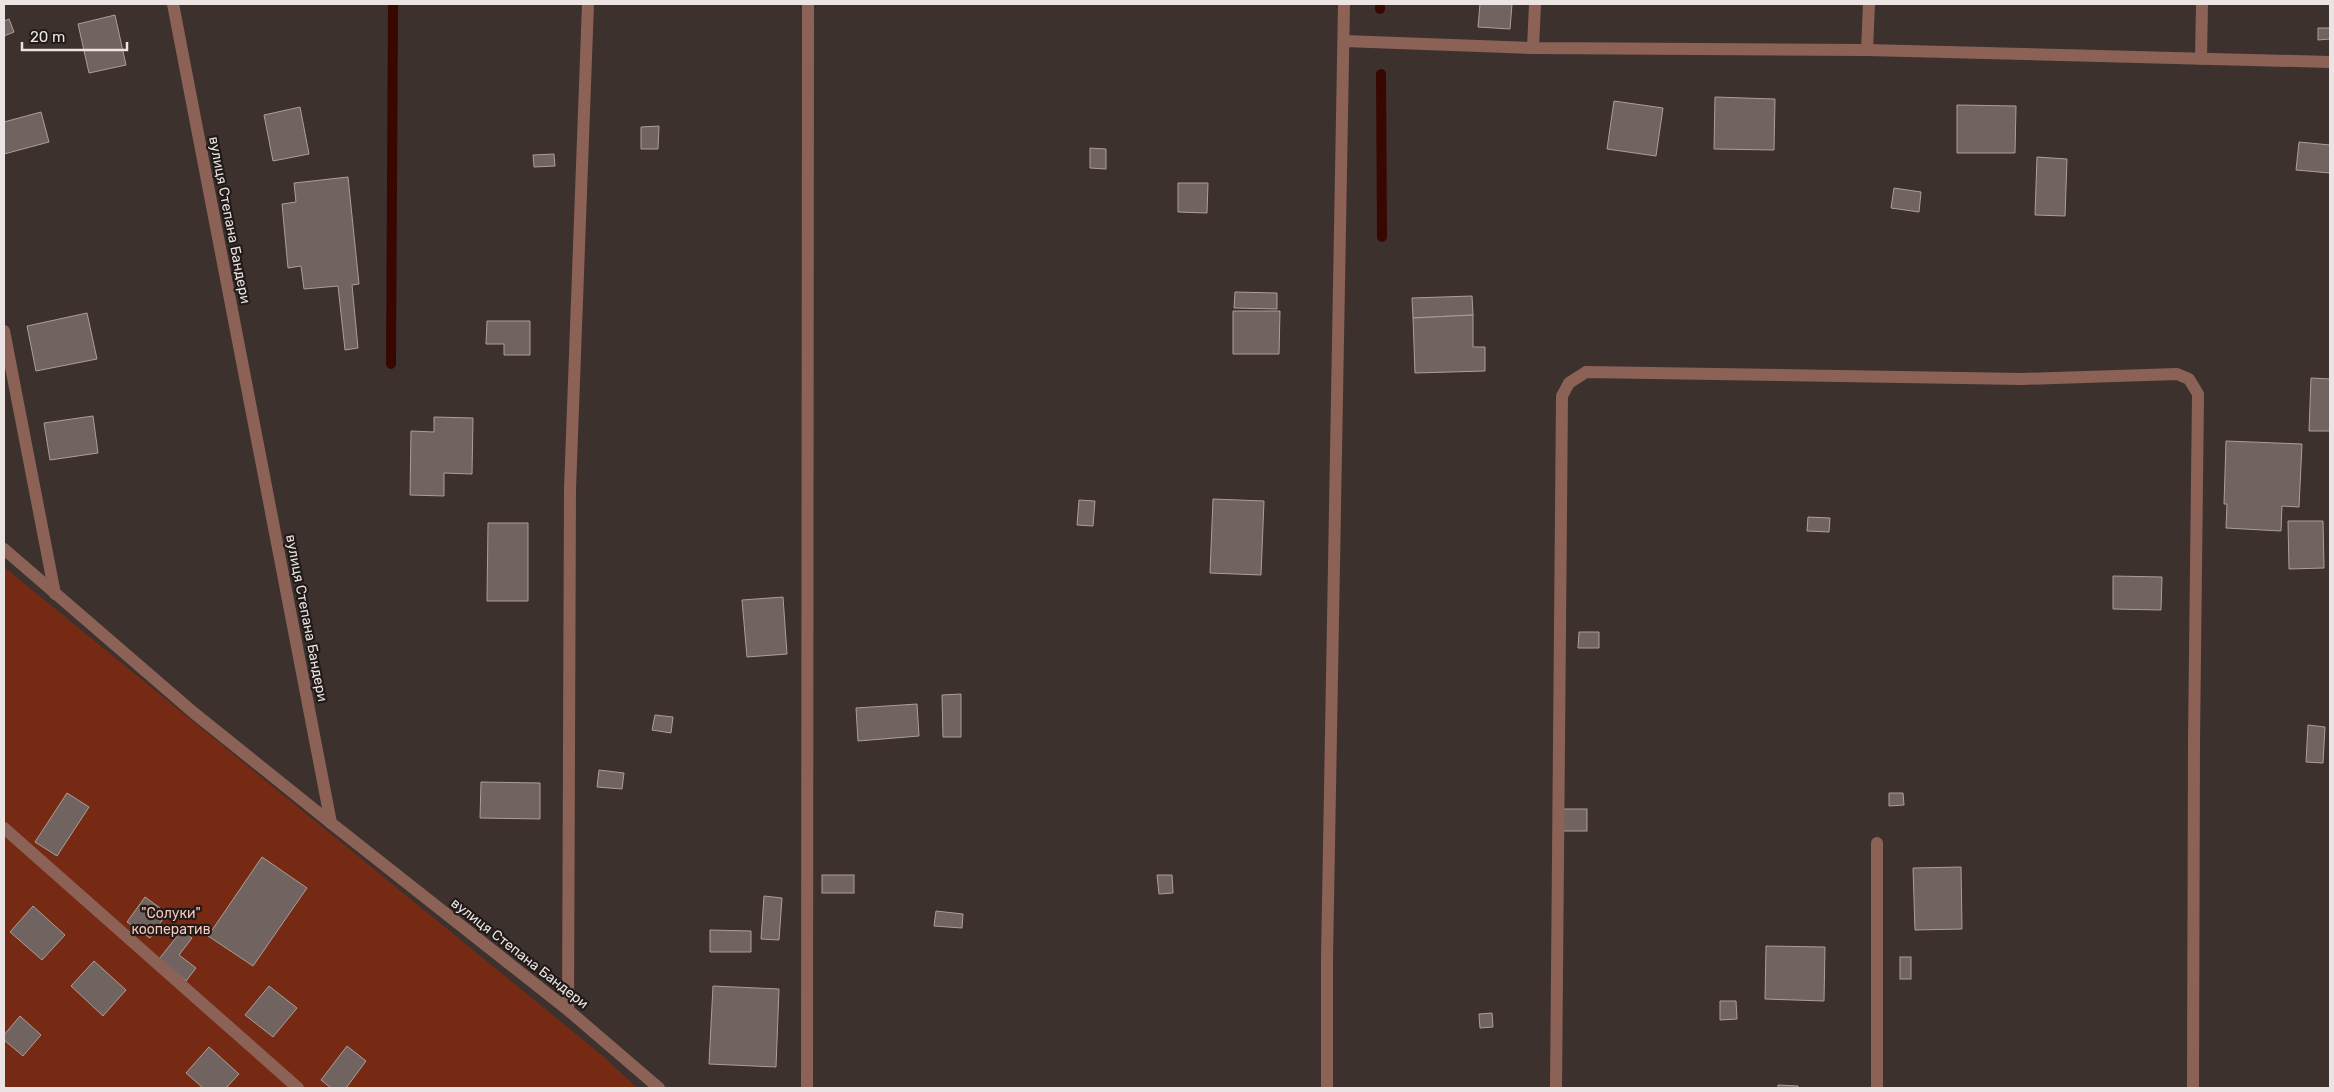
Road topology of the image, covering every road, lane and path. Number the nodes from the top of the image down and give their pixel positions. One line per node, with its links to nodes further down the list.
1 (173, 4): 16 (street, вулиця Степана Бандери)
2 (588, 4): 19 (street)
3 (808, 4): 22 (street)
4 (1344, 4): 8 (street)
5 (1535, 4): 9 (street)
6 (1869, 4): 10 (street)
7 (2202, 4): 11 (street)
8 (1344, 41): 9 (street); 23 (street)
9 (1533, 48): 10 (street)
10 (1867, 50): 11 (street)
11 (2201, 59): 12 (street)
12 (2330, 62)
13 (4, 332): 15 (street)
14 (4, 549): 15 (street)
15 (55, 594): 16 (street)
16 (331, 823): 19 (street, вулиця Степана Бандери)
17 (4, 828): 20 (street)
18 (1877, 843): 25 (street)
19 (568, 1010): 21 (street, вулиця Степана Бандери)
20 (298, 1088)
21 (660, 1088)
22 (807, 1088)
23 (1327, 1088)
24 (1556, 1088): 26 (street)
25 (1877, 1088)
26 (2193, 1088)

